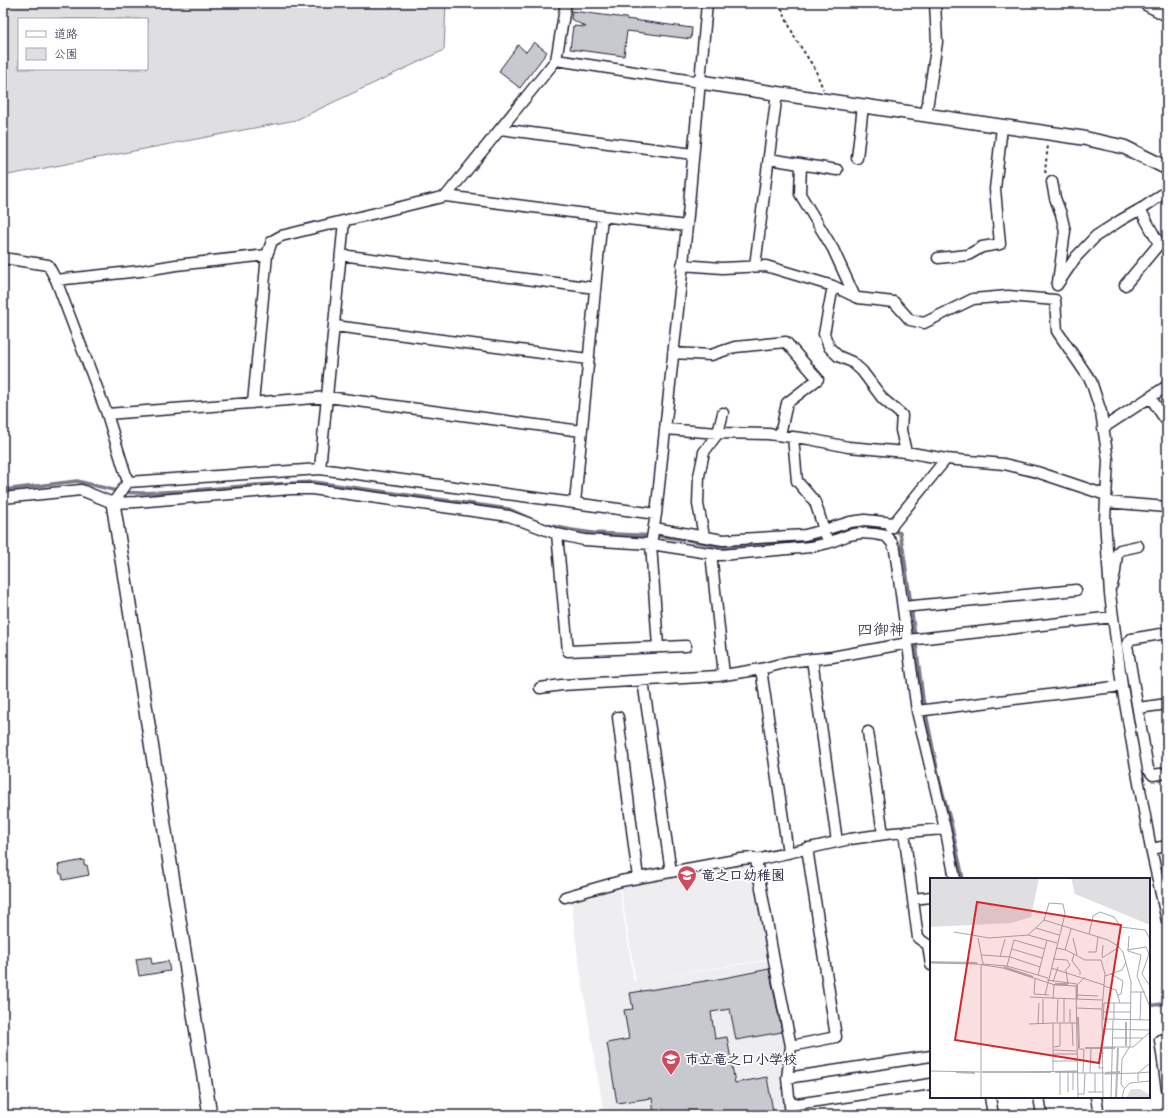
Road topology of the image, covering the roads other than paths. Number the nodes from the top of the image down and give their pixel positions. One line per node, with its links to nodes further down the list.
1 (566, 3): 6 (street)
2 (707, 3): 7 (street)
3 (935, 3): 10 (street)
4 (1144, 3): 5 (street)
5 (1167, 16)
6 (556, 60): 7 (street); 12 (street)
7 (700, 82): 8 (street); 13 (street)
8 (777, 93): 9 (street); 15 (street)
9 (863, 106): 10 (street); 14 (street)
10 (926, 115): 11 (street)
11 (1002, 127): 17 (street); 29 (street)
12 (500, 129): 13 (street); 21 (street)
13 (693, 154): 25 (street)
14 (857, 158)
15 (769, 159): 16 (street); 31 (street)
16 (801, 164): 18 (street); 37 (street)
17 (1167, 168)
18 (837, 170)
19 (1052, 182): 33 (street)
20 (1167, 191): 22 (street)
21 (446, 196): 23 (street); 24 (street)
22 (1140, 210): 33 (street); 34 (street)
23 (602, 216): 25 (street); 36 (street)
24 (344, 221): 26 (street); 27 (street)
25 (687, 226): 30 (street)
26 (267, 255): 32 (street); 45 (street)
27 (341, 255): 36 (street); 39 (street)
28 (3, 258): 32 (street)
29 (938, 258)
30 (682, 265): 31 (street); 40 (street)
31 (755, 266): 35 (street)
32 (56, 280): 47 (street)
33 (1057, 285): 38 (street)
34 (1125, 285)
35 (833, 286): 37 (street); 55 (street)
36 (595, 288): 41 (street)
37 (855, 297): 38 (street)
38 (1055, 300): 49 (street)
39 (335, 326): 41 (street); 43 (street)
40 (673, 353): 50 (street); 53 (street)
41 (588, 359): 51 (street)
42 (1167, 386): 44 (street)
43 (328, 397): 45 (street); 51 (street); 57 (street)
44 (1150, 397): 48 (street); 49 (street)
45 (254, 403): 47 (street)
46 (723, 413): 52 (street)
47 (107, 414): 58 (street)
48 (1167, 419)
49 (1103, 428): 60 (street)
50 (665, 429): 52 (street); 64 (street)
51 (582, 431): 62 (street)
52 (718, 433): 53 (street); 68 (street)
53 (780, 435): 54 (street)
54 (793, 437): 55 (street); 69 (street)
55 (906, 452): 56 (street)
56 (946, 459): 60 (street); 66 (street)
57 (320, 469): 58 (street); 62 (street)
58 (128, 482): 61 (street)
59 (3, 498): 61 (street)
60 (1106, 499): 63 (street); 74 (street)
61 (113, 503): 67 (street); 120 (street)
62 (575, 503): 64 (street)
63 (1167, 507)
64 (656, 514): 65 (street)
65 (654, 528): 68 (street); 70 (street)
66 (890, 529): 69 (street); 69 (street); 75 (street)
67 (557, 534): 70 (street); 80 (street)
68 (704, 536): 69 (street)
69 (826, 537): 72 (street)
70 (651, 544): 72 (street); 80 (street)
71 (1138, 546): 74 (street)
72 (711, 553): 83 (street)
73 (1076, 590): 75 (street)
74 (1110, 594): 76 (street)
75 (910, 606): 78 (street)
76 (1113, 617): 78 (street); 85 (street)
77 (1167, 633): 88 (street)
78 (912, 640): 81 (street); 89 (street)
79 (686, 646): 80 (street)
80 (658, 647)
81 (812, 659): 82 (street); 96 (street)
82 (761, 669): 83 (street); 100 (street)
83 (724, 675): 84 (street)
84 (643, 681): 86 (street); 102 (street)
85 (1122, 686): 89 (street); 99 (street)
86 (540, 688)
87 (1167, 704): 88 (street)
88 (1138, 708): 92 (street)
89 (923, 710): 93 (street)
90 (618, 717): 103 (street)
91 (868, 732): 95 (street)
92 (1167, 773)
93 (944, 829): 94 (street); 104 (street)
94 (904, 832): 95 (street); 107 (street)
95 (883, 834): 96 (street)
96 (837, 842): 98 (street)
97 (1167, 846): 99 (street)
98 (807, 848): 100 (street); 111 (street)
99 (1151, 849): 108 (street)
100 (788, 853): 101 (street)
101 (756, 860): 102 (street); 111 (street)
102 (671, 872): 103 (street)
103 (638, 878): 105 (street)
104 (954, 878)
105 (565, 897)
106 (930, 897): 107 (street)
107 (913, 900): 109 (street)
108 (1167, 921)
109 (930, 958)
110 (1167, 1039): 115 (street)
111 (791, 1046): 113 (street)
112 (930, 1056): 113 (street)
113 (787, 1078): 119 (street)
114 (930, 1084): 119 (street)
115 (1167, 1089)
116 (990, 1098): 121 (street)
117 (1039, 1098): 122 (street)
118 (1096, 1098): 123 (street)
119 (790, 1110)
120 (210, 1115)
121 (993, 1115)
122 (1042, 1115)
123 (1099, 1115)

